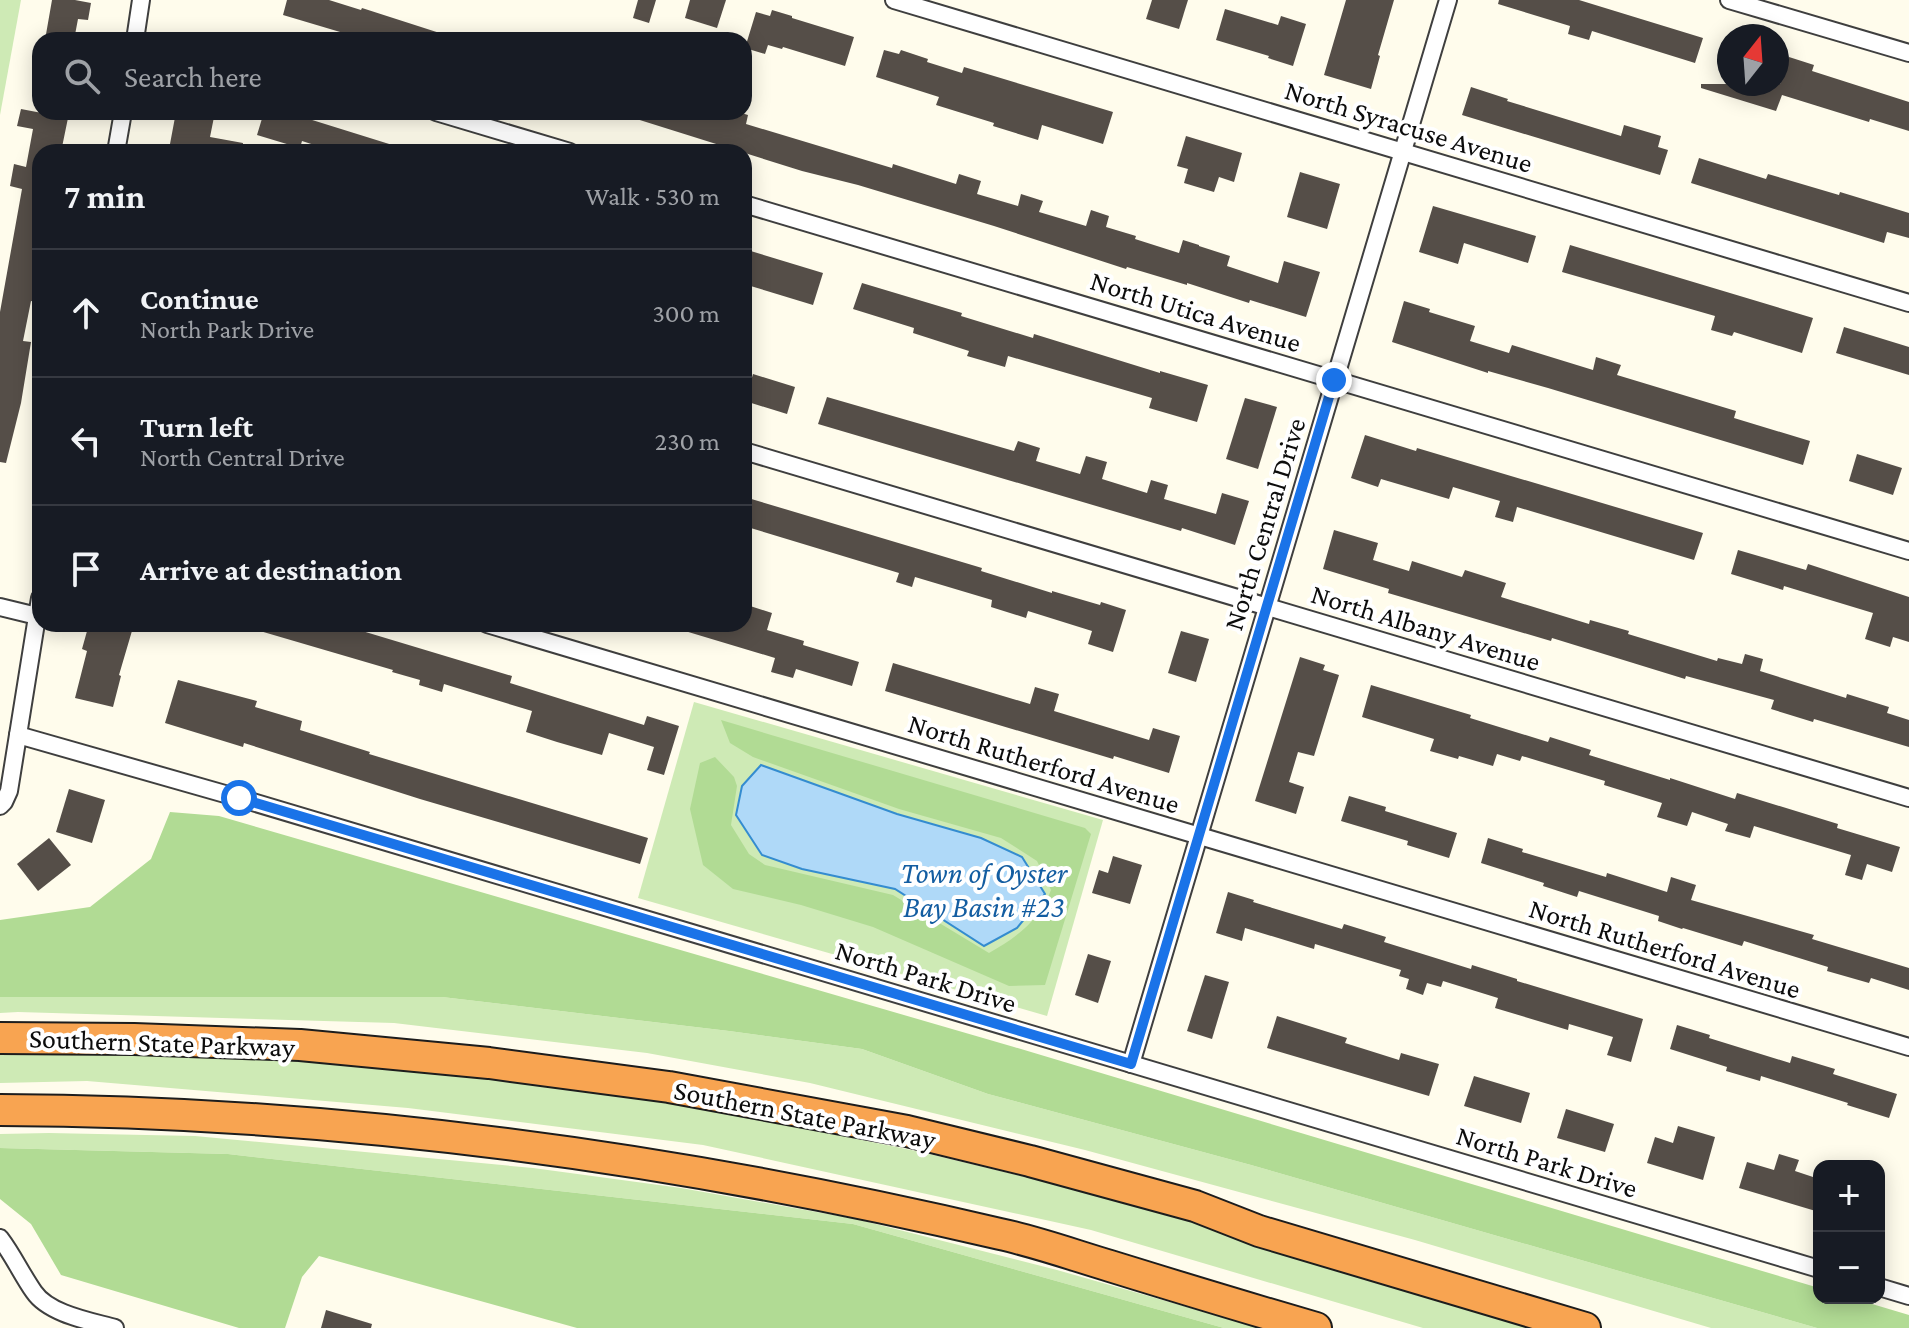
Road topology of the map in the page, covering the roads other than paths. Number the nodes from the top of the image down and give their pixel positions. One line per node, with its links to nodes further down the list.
1 (141, 0): 5 (street)
2 (894, 0): 11 (street, North Syracuse Avenue)
3 (1448, 0): 11 (street, North Central Drive)
4 (1729, 0): 6 (street)
5 (136, 32)
6 (1909, 53)
7 (122, 120): 9 (street)
8 (463, 120): 10 (street)
9 (117, 144)
10 (543, 144)
11 (1403, 151): 13 (street, North Syracuse Avenue); 14 (street, North Central Drive)
12 (752, 206): 14 (street, North Utica Avenue)
13 (1909, 303)
14 (1334, 380): 16 (street, North Utica Avenue); 18 (street, North Central Drive)
15 (752, 453): 18 (street, North Albany Avenue)
16 (1909, 551)
17 (0, 607): 19 (street)
18 (1267, 607): 23 (street, North Albany Avenue); 25 (street, North Central Drive)
19 (32, 615)
20 (34, 632): 22 (street)
21 (514, 632): 25 (street, North Rutherford Avenue)
22 (18, 735): 24 (street); 28 (street, North Park Drive)
23 (1909, 798)
24 (0, 806)
25 (1198, 836): 27 (street, North Rutherford Avenue); 28 (street, North Central Drive)
26 (0, 1038): 36 (highway, Southern State Parkway)
27 (1909, 1047)
28 (1131, 1064): 31 (street, North Park Drive)
29 (0, 1110): 35 (highway)
30 (0, 1238): 34 (street)
31 (1813, 1267)
32 (1885, 1289): 33 (street)
33 (1909, 1296)
34 (115, 1328)
35 (1316, 1328)
36 (1585, 1328)

